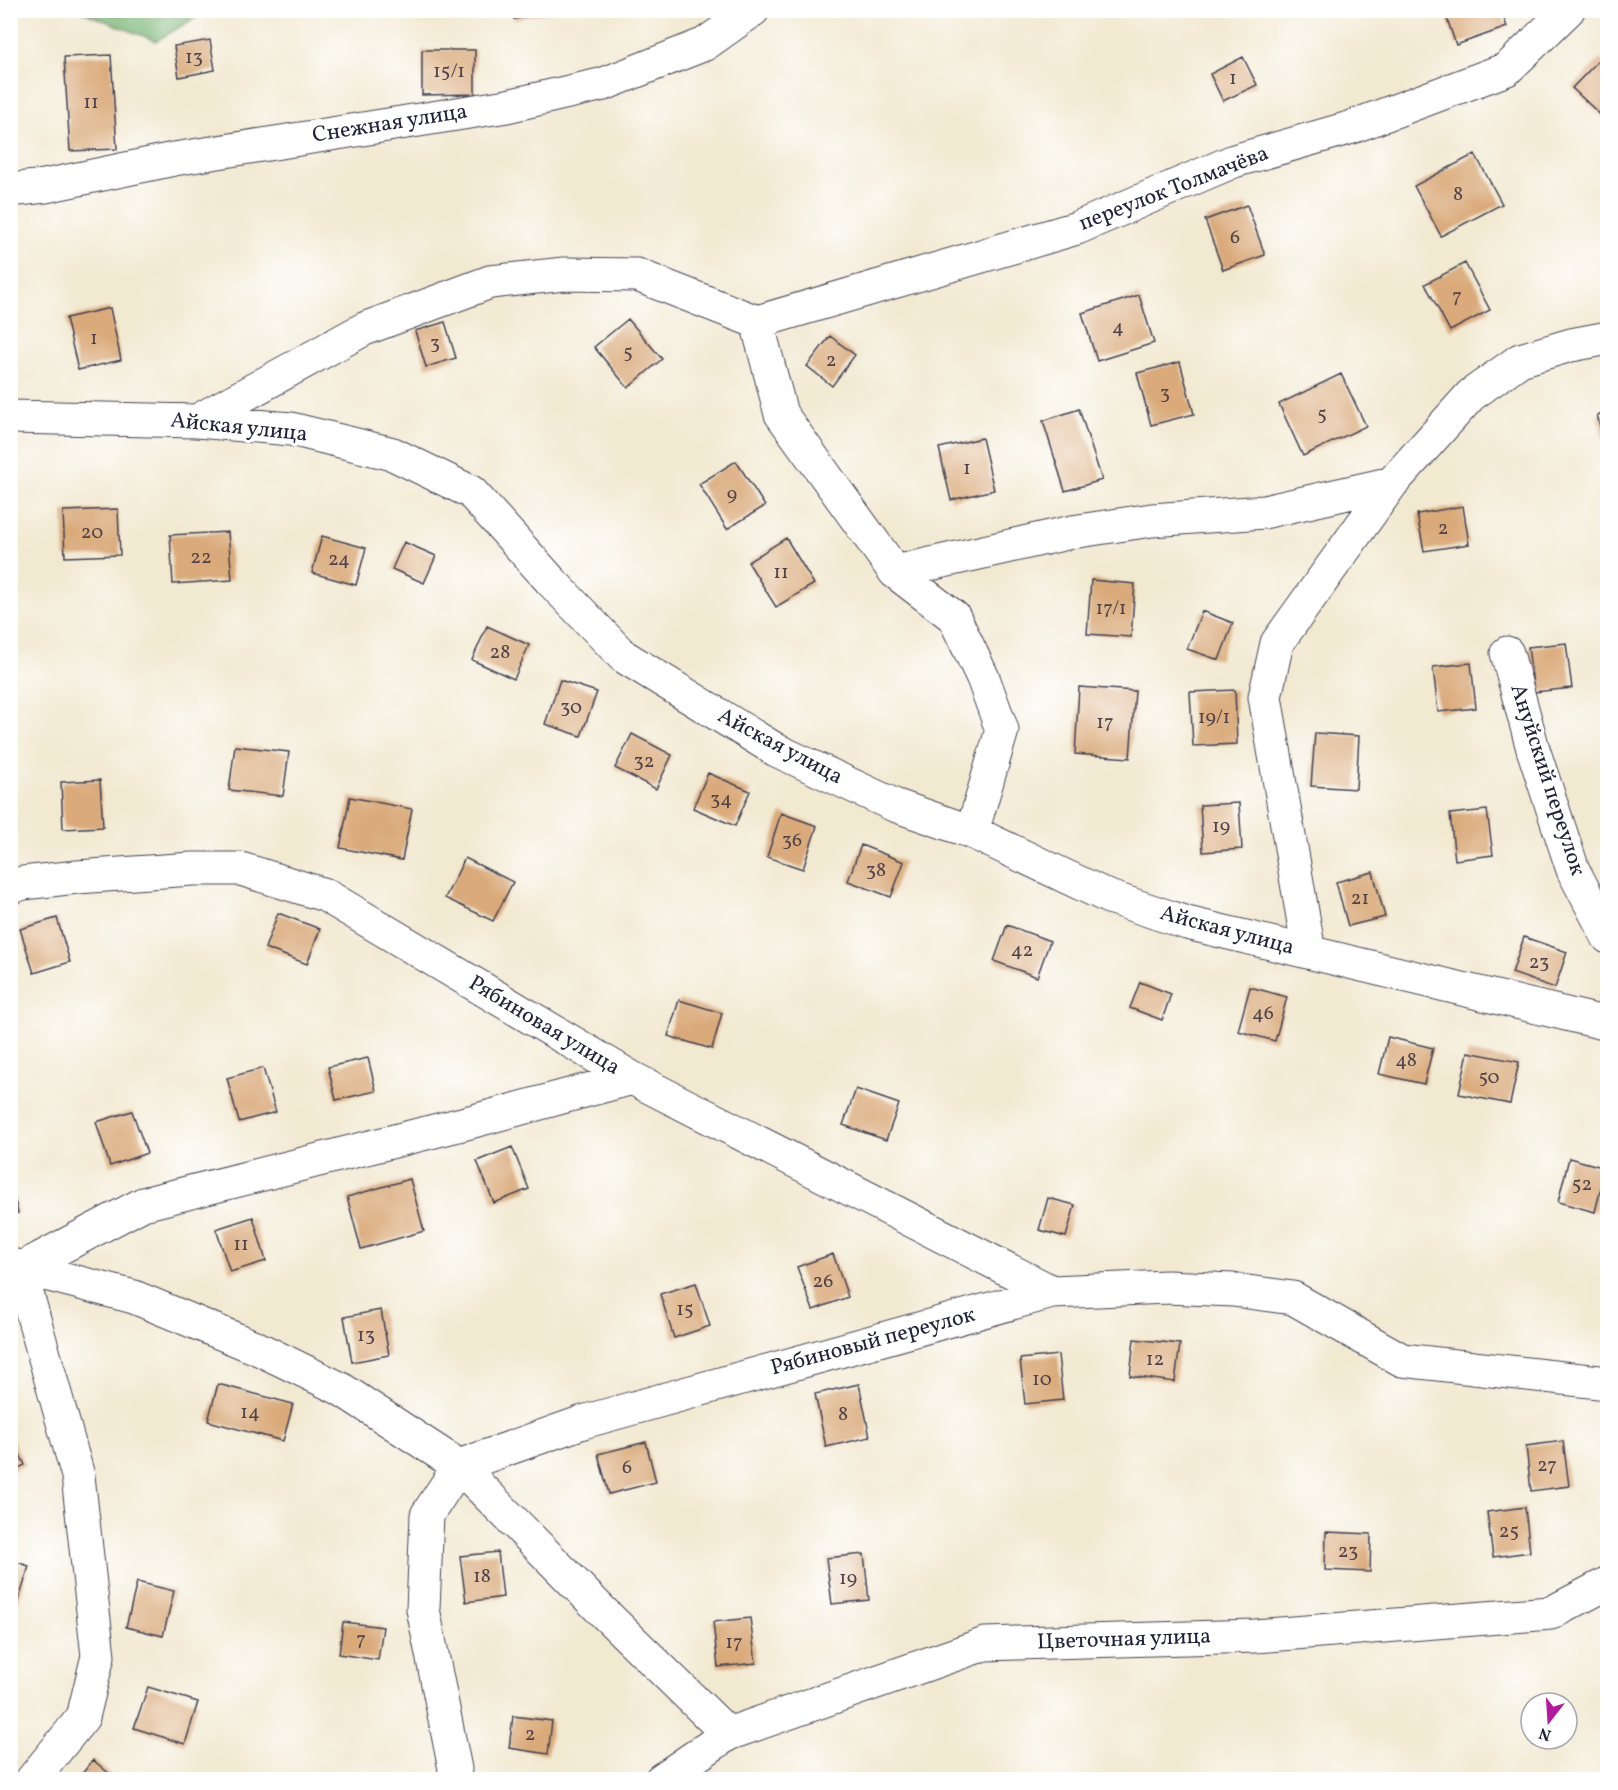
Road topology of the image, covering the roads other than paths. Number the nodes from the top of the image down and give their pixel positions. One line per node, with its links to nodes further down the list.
1 (753, 10): 3 (street, Снежная улица)
2 (1568, 10): 4 (street, переулок Толмачёва)
3 (10, 190)
4 (756, 322): 7 (street); 9 (street)
5 (1608, 338): 8 (street)
6 (10, 417): 7 (street, Айская улица)
7 (198, 421): 11 (street, Айская улица)
8 (1392, 483): 9 (street); 14 (street)
9 (895, 572): 11 (street)
10 (1507, 653): 13 (street, Ануйский переулок)
11 (972, 832): 14 (street, Айская улица)
12 (10, 888): 16 (street, Рябиновая улица)
13 (1608, 937)
14 (1309, 952): 15 (street, Айская улица)
15 (1608, 1024)
16 (632, 1078): 17 (street); 18 (street, Рябиновая улица)
17 (15, 1267): 20 (street); 23 (street)
18 (1052, 1292): 19 (street, Рябиновый переулок); 20 (street, Рябиновый переулок)
19 (1608, 1383)
20 (459, 1466): 22 (street); 24 (street)
21 (1608, 1584): 22 (street, Цветочная улица)
22 (728, 1734): 25 (street, Цветочная улица)
23 (32, 1779)
24 (454, 1779)
25 (661, 1779)

